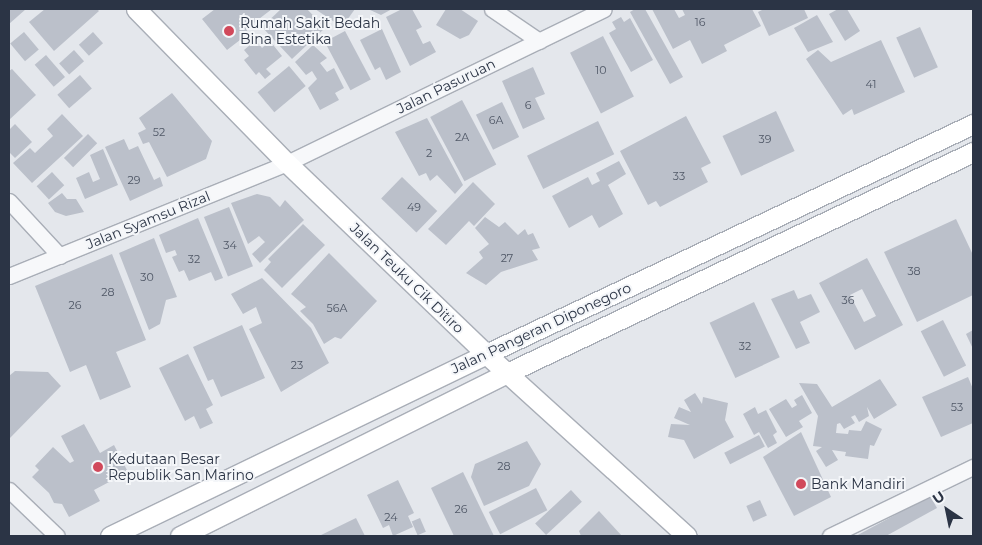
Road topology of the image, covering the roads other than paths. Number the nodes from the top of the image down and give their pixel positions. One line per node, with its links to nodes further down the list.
1 (136, 9): 8 (main road, Jalan Teuku Cik Ditiro)
2 (492, 9): 4 (street)
3 (604, 9): 4 (street, Jalan Pasuruan)
4 (539, 41): 8 (street, Jalan Pasuruan)
5 (973, 124): 7 (main road, Jalan Pangeran Diponegoro)
6 (973, 152): 9 (main road, Jalan Pangeran Diponegoro)
7 (908, 155): 9 (main road); 13 (main road, Jalan Pangeran Diponegoro)
8 (287, 162): 11 (street, Jalan Syamsu Rizal); 13 (main road, Jalan Teuku Cik Ditiro)
9 (925, 175): 14 (main road, Jalan Pangeran Diponegoro)
10 (9, 201): 11 (street)
11 (60, 256): 12 (street, Jalan Syamsu Rizal)
12 (9, 276)
13 (486, 354): 14 (main road, Jalan Teuku Cik Ditiro); 18 (main road, Jalan Pangeran Diponegoro)
14 (507, 373): 19 (main road, Jalan Pangeran Diponegoro); 20 (main road, Jalan Teuku Cik Ditiro)
15 (973, 467): 21 (street)
16 (9, 490): 17 (street)
17 (57, 536)
18 (110, 536)
19 (180, 536)
20 (687, 536)
21 (830, 536)

